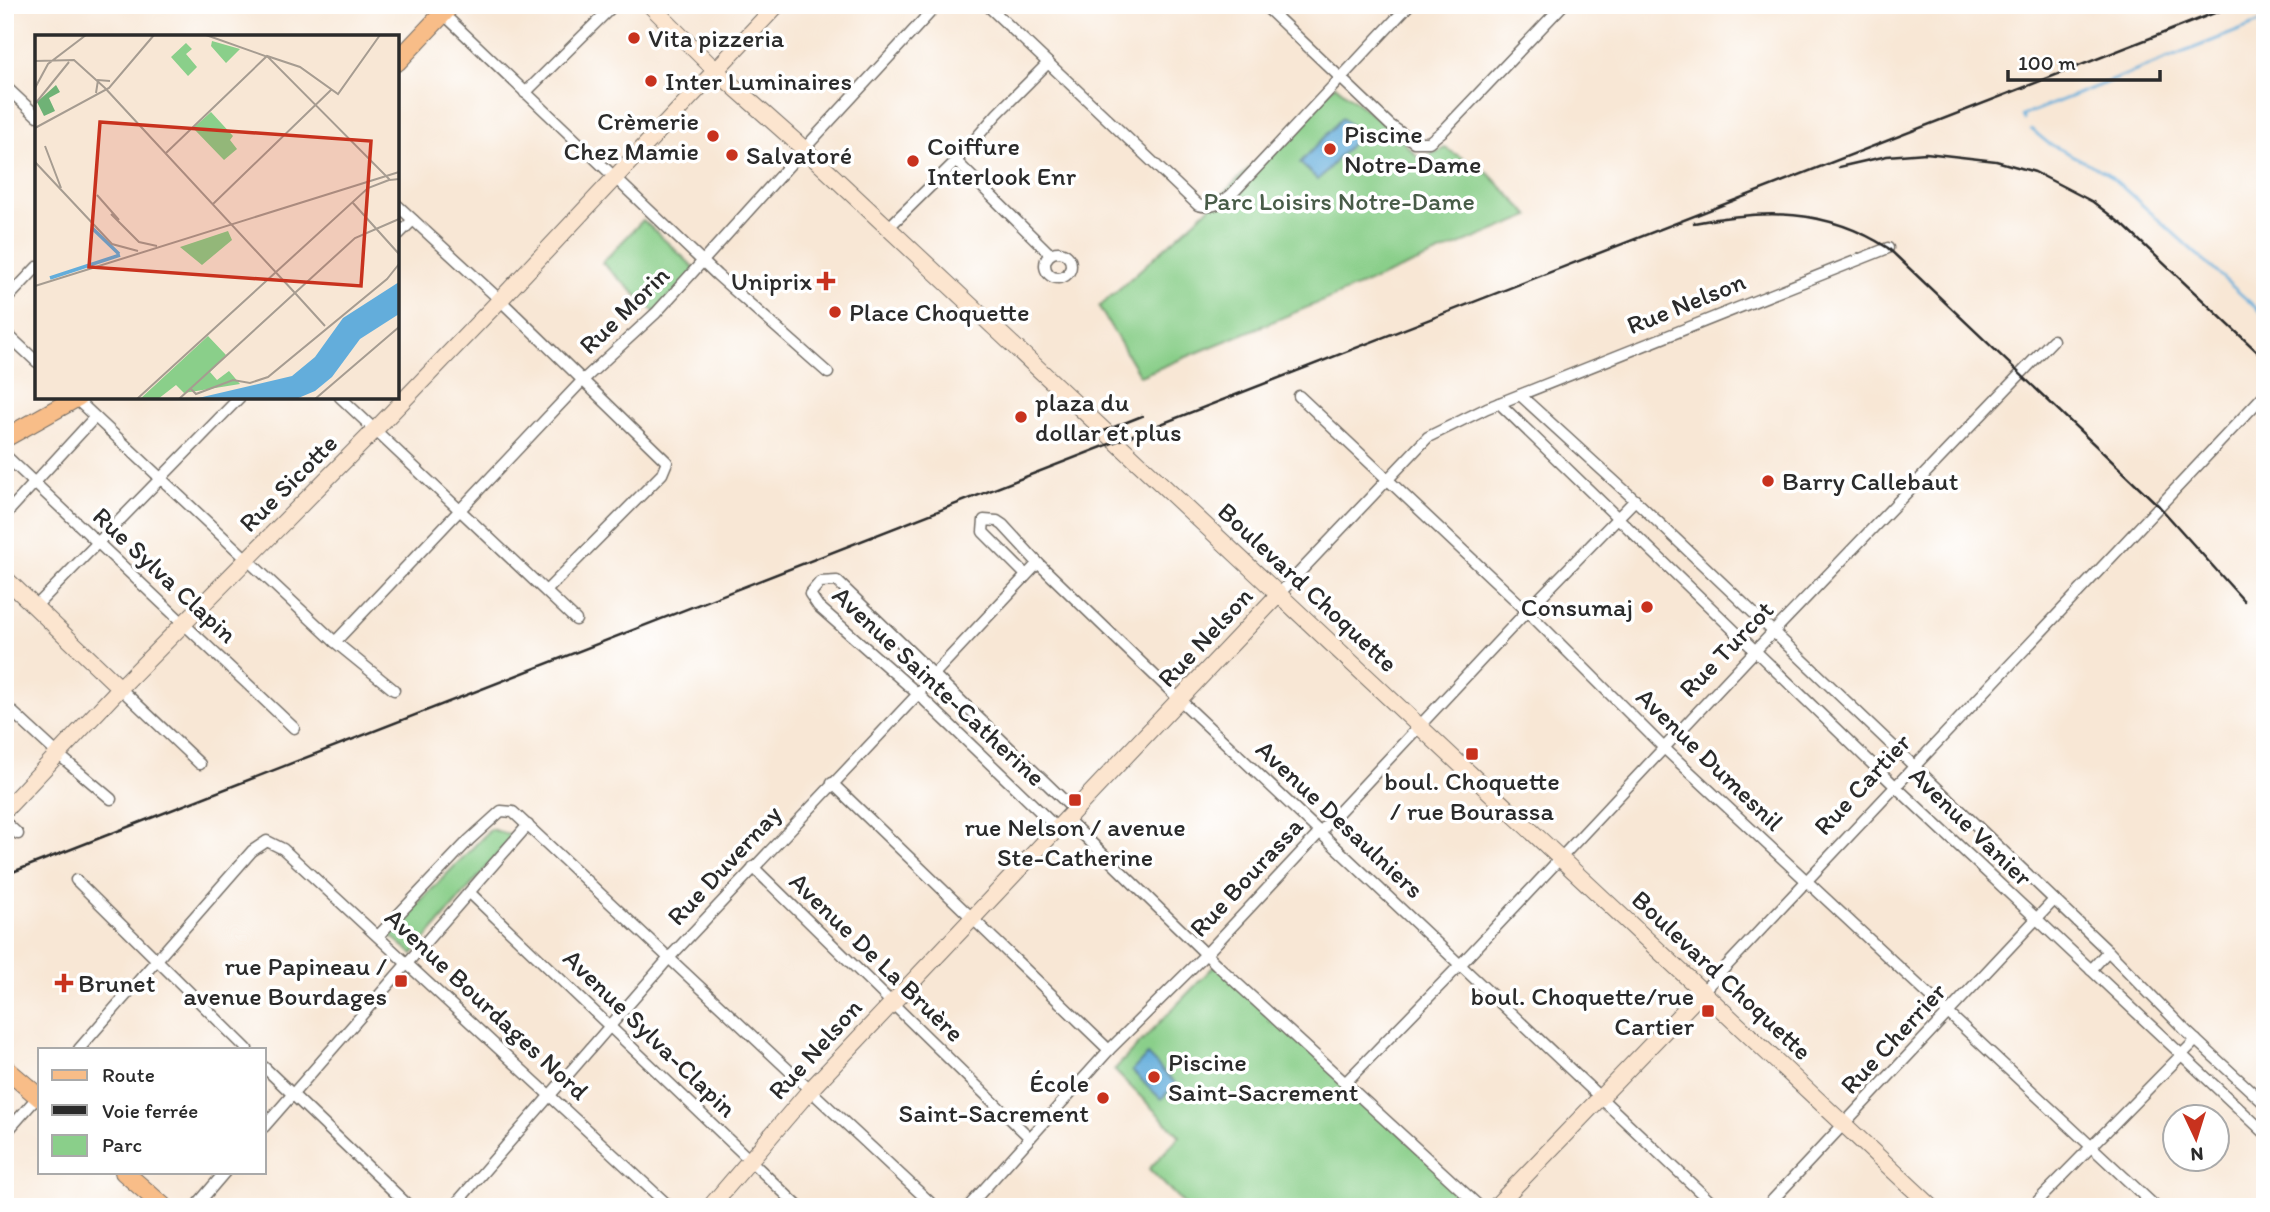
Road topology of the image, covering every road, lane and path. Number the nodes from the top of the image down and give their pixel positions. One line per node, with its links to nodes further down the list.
1 (614, 5): 15 (street)
2 (650, 5): 12 (street, Boulevard Choquette)
3 (777, 5): 12 (street, Rue Sicotte)
4 (937, 5): 17 (street, Rue Morin)
5 (987, 5): 11 (street)
6 (1264, 5): 13 (street)
7 (1409, 5): 13 (street)
8 (1563, 5): 13 (street)
9 (442, 8): 10 (main road); 15 (street)
10 (399, 60)
11 (1048, 63): 13 (street); 18 (street)
12 (715, 70): 17 (street, Boulevard Choquette); 19 (street, Rue Sicotte)
13 (1341, 79)
14 (5, 86): 16 (street)
15 (525, 93): 19 (street)
16 (35, 114)
17 (804, 149): 22 (street, Boulevard Choquette); 26 (street, Rue Morin)
18 (957, 161): 22 (street); 25 (street)
19 (614, 177): 26 (street); 29 (street, Rue Sicotte)
20 (399, 207): 21 (street)
21 (413, 220): 23 (street); 29 (street)
22 (888, 228): 62 (street, Boulevard Choquette)
23 (399, 234)
24 (1888, 248): 36 (street, Rue Nelson)
25 (1050, 254)
26 (704, 263): 33 (street); 34 (street, Rue Morin)
27 (35, 269): 28 (street)
28 (5, 300)
29 (500, 300): 34 (street); 44 (street, Rue Sicotte)
30 (5, 332): 32 (street)
31 (2053, 340): 67 (street, Rue Turcot)
32 (35, 360)
33 (828, 373)
34 (582, 381): 53 (street, Rue Morin); 61 (street)
35 (2265, 394): 81 (street, Rue Cartier)
36 (1520, 395): 42 (street, Rue Nelson); 47 (street, Avenue Vanier)
37 (1299, 396): 49 (street, Avenue Dumesnil)
38 (74, 399): 45 (main road)
39 (77, 399): 43 (street)
40 (238, 399): 48 (street)
41 (342, 399): 44 (street)
42 (1499, 403): 49 (street, Rue Nelson); 50 (street, Avenue Vanier)
43 (95, 417): 48 (street); 51 (street)
44 (374, 431): 53 (street); 57 (street, Rue Sicotte)
45 (5, 438)
46 (5, 455): 51 (street, Rue Sylva Clapin)
47 (1593, 462): 50 (street); 52 (street, Avenue Vanier)
48 (161, 478): 56 (street); 57 (street)
49 (1388, 479): 62 (street, Rue Nelson); 64 (street, Avenue Dumesnil)
50 (1576, 480): 55 (street, Avenue Vanier)
51 (34, 483): 54 (street); 56 (street, Rue Sylva Clapin)
52 (1635, 500): 55 (street, Rue Bourassa); 67 (street, Avenue Vanier)
53 (459, 511): 61 (street); 68 (street, Rue Morin)
54 (5, 515)
55 (1617, 519): 64 (street, Rue Bourassa); 69 (street, Avenue Vanier)
56 (98, 542): 63 (street); 66 (street, Rue Sylva Clapin)
57 (247, 559): 66 (street, Rue Sicotte); 68 (street)
58 (1038, 563): 59 (street, Rue Duvernay); 59 (street, Avenue Desaulniers); 74 (street, Avenue Desaulniers)
59 (1026, 575): 70 (street, Rue Duvernay)
60 (5, 578): 63 (street)
61 (546, 591): 65 (street)
62 (1279, 594): 74 (street, Rue Nelson); 76 (street, Boulevard Choquette)
63 (35, 607): 71 (street)
64 (1527, 611): 76 (street, Rue Bourassa); 78 (street, Avenue Dumesnil)
65 (576, 620)
66 (183, 623): 71 (street, Rue Sicotte); 77 (street, Rue Sylva Clapin)
67 (1772, 633): 69 (street, Rue Turcot); 81 (street, Avenue Vanier)
68 (335, 642): 72 (street)
69 (1755, 651): 78 (street, Rue Turcot); 83 (street, Avenue Vanier)
70 (934, 674): 73 (street, Rue Duvernay); 73 (street, Avenue Sainte-Catherine); 86 (street, Avenue Sainte-Catherine)
71 (120, 688): 79 (street, Rue Sicotte); 80 (street)
72 (394, 690)
73 (918, 694): 82 (street, Rue Duvernay); 86 (street, Avenue Sainte-Catherine)
74 (1179, 699): 86 (street, Rue Nelson); 89 (street, Avenue Desaulniers)
75 (5, 705): 79 (street)
76 (1420, 725): 89 (street, Rue Bourassa); 91 (street, Boulevard Choquette)
77 (294, 728)
78 (1664, 748): 91 (street, Rue Turcot); 94 (street, Avenue Dumesnil)
79 (59, 755): 84 (street); 85 (street, Rue Sicotte)
80 (200, 764)
81 (1913, 765): 83 (street, Rue Cartier); 96 (street, Avenue Vanier)
82 (832, 783): 92 (street, Rue Duvernay); 97 (street)
83 (1894, 785): 94 (street, Rue Cartier); 98 (street, Avenue Vanier)
84 (111, 799)
85 (5, 810)
86 (1066, 819): 97 (street, Rue Nelson); 101 (street, Avenue Sainte-Catherine)
87 (5, 822): 90 (street)
88 (528, 825): 95 (street); 99 (street); 103 (street)
89 (1320, 831): 101 (street, Rue Bourassa); 105 (street, Avenue Desaulniers)
90 (18, 834)
91 (1561, 858): 105 (street, Rue Turcot); 107 (street, Boulevard Choquette)
92 (753, 867): 103 (street, Rue Duvernay); 108 (street, Avenue De La Bruère)
93 (76, 880): 102 (street)
94 (1806, 880): 107 (street, Rue Cartier); 109 (street, Avenue Dumesnil)
95 (470, 893): 104 (street); 110 (street, Avenue Sylva-Clapin)
96 (2054, 900): 98 (street, Rue Cherrier); 100 (street, Avenue Vanier)
97 (973, 917): 108 (street, Rue Nelson); 114 (street)
98 (2036, 919): 106 (street, Avenue Vanier); 109 (street, Rue Cherrier)
99 (378, 936): 102 (street, Avenue Bourdages Nord); 104 (street, Avenue Bourdages Nord)
100 (2108, 951): 106 (street); 111 (street, Avenue Vanier)
101 (1206, 953): 114 (street, Rue Bourassa); 118 (street, Avenue Sainte-Catherine)
102 (157, 958): 112 (street); 113 (street)
103 (669, 958): 110 (street, Rue Duvernay); 119 (street)
104 (408, 964): 121 (street); 122 (street, Avenue Bourdages Nord)
105 (1461, 964): 118 (street, Rue Turcot); 124 (street, Avenue Desaulniers)
106 (2091, 970): 115 (street, Avenue Vanier)
107 (1703, 991): 124 (street, Rue Cartier); 127 (street, Boulevard Choquette)
108 (891, 1003): 119 (street, Rue Nelson); 131 (street, Avenue De La Bruère)
109 (1949, 1012): 127 (street, Rue Cherrier); 132 (street, Avenue Dumesnil)
110 (609, 1026): 122 (street, Rue Duvernay); 133 (street, Avenue Sylva-Clapin)
111 (2196, 1040): 115 (street); 125 (street, Avenue Vanier)
112 (80, 1048)
113 (246, 1048)
114 (1109, 1050): 131 (street, Rue Bourassa)
115 (2183, 1054): 126 (street, Avenue Vanier); 132 (street)
116 (5, 1068): 120 (main road)
117 (266, 1069): 121 (street)
118 (1346, 1082): 145 (street, Avenue Sainte-Catherine)
119 (810, 1090): 133 (street, Rue Nelson); 143 (street)
120 (38, 1095)
121 (292, 1095): 128 (street); 138 (street)
122 (549, 1095): 139 (street, Rue Duvernay); 140 (street, Avenue Bourdages Nord)
123 (38, 1097): 130 (street)
124 (1598, 1098): 146 (street, Rue Cartier); 147 (street, Avenue Desaulniers)
125 (2261, 1101): 126 (street)
126 (2241, 1110): 129 (street, Avenue Vanier)
127 (1844, 1124): 148 (street, Rue Cherrier); 149 (street, Boulevard Choquette)
128 (266, 1125)
129 (2265, 1133)
130 (5, 1134)
131 (1030, 1138): 144 (street, Rue Bourassa)
132 (2093, 1147): 150 (street); 151 (street, Avenue Dumesnil)
133 (750, 1160): 141 (street, Rue Nelson); 142 (street, Avenue Sylva-Clapin)
134 (126, 1174): 136 (main road)
135 (223, 1174): 137 (street)
136 (164, 1207)
137 (195, 1207)
138 (410, 1207)
139 (453, 1207)
140 (670, 1207)
141 (710, 1207)
142 (799, 1207)
143 (935, 1207)
144 (968, 1207)
145 (1480, 1207)
146 (1495, 1207)
147 (1716, 1207)
148 (1766, 1207)
149 (1932, 1207)
150 (2032, 1207)
151 (2156, 1207)

